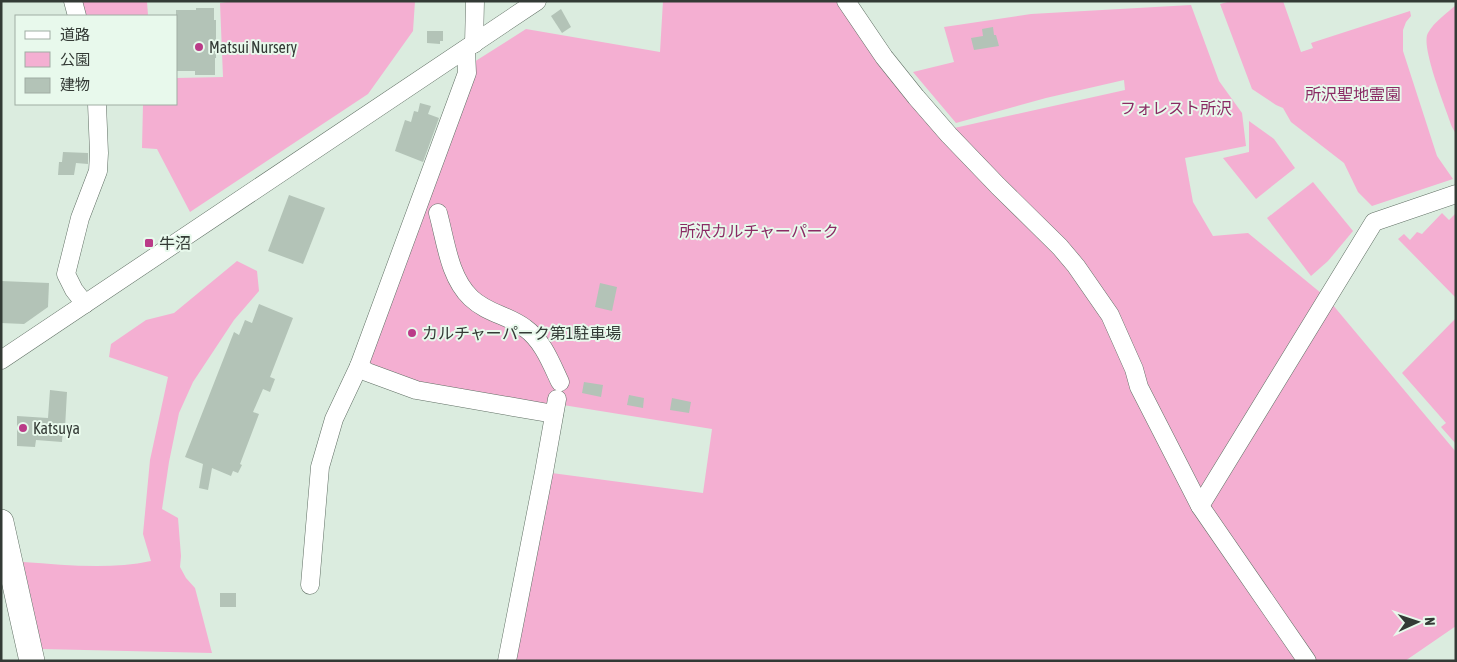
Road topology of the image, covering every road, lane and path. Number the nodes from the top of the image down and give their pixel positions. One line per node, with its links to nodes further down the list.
1 (73, 1): 5 (street)
2 (475, 1): 6 (street)
3 (537, 1): 6 (street)
4 (846, 1): 14 (street)
5 (77, 15)
6 (470, 47): 10 (street); 12 (street)
7 (97, 105): 10 (street)
8 (1456, 194): 14 (street)
9 (438, 213): 13 (street)
10 (85, 304): 11 (street)
11 (1, 360)
12 (359, 366): 13 (street); 16 (street)
13 (557, 398): 20 (street)
14 (1200, 506): 21 (street)
15 (1, 522): 19 (highway)
16 (310, 585)
17 (1, 604): 18 (highway)
18 (15, 661)
19 (32, 661)
20 (507, 661)
21 (1307, 661)

